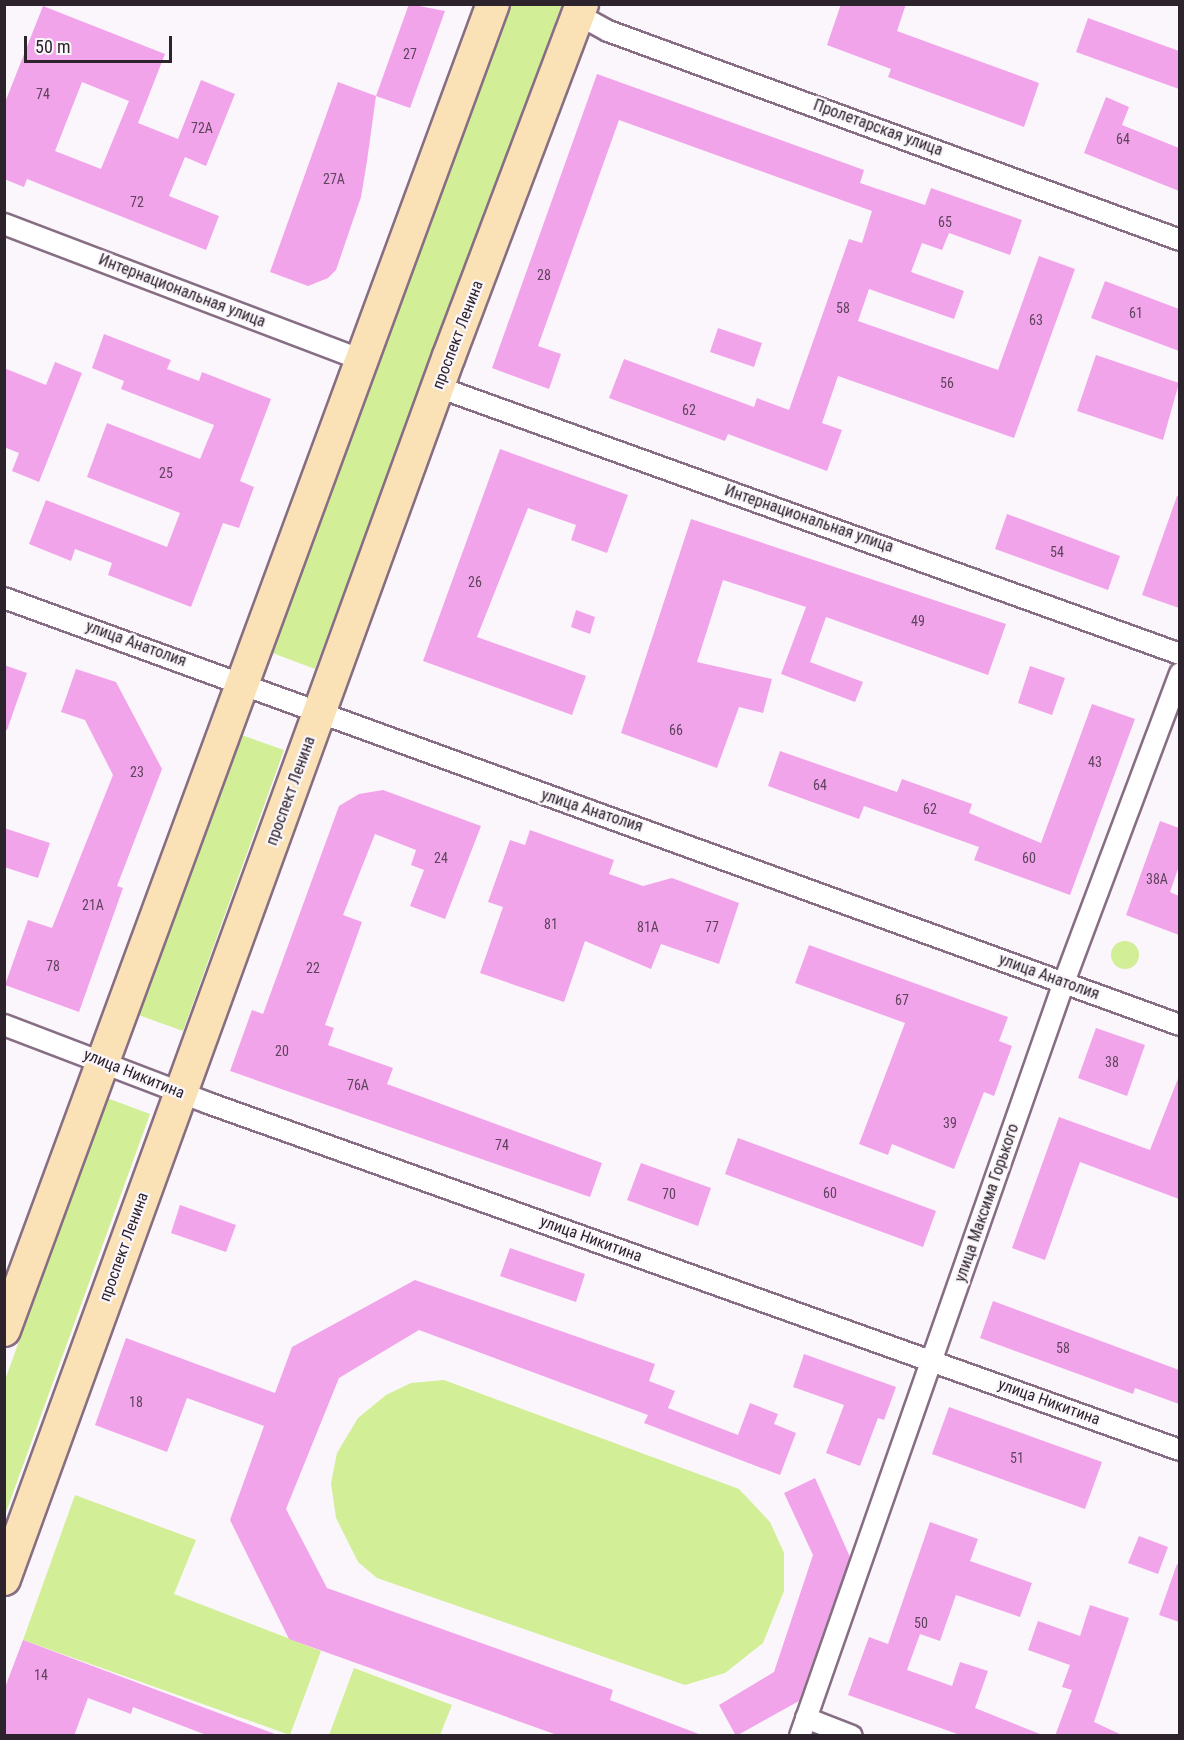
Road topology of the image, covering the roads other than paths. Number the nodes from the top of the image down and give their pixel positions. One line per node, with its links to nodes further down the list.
1 (493, 4): 5 (main road)
2 (580, 10): 4 (street, Пролетарская улица); 6 (main road, проспект Ленина)
3 (4, 224): 5 (street, Интернациональная улица)
4 (1179, 240)
5 (360, 359): 10 (main road)
6 (438, 387): 8 (street, Интернациональная улица); 11 (main road, проспект Ленина)
7 (4, 598): 10 (street, улица Анатолия)
8 (1179, 654)
9 (1179, 674): 12 (street, улица Максима Горького)
10 (242, 683): 11 (street, улица Анатолия); 15 (main road)
11 (320, 712): 12 (street, улица Анатолия); 16 (main road, проспект Ленина)
12 (1064, 982): 14 (street, улица Анатолия); 18 (street, улица Максима Горького)
13 (4, 1025): 15 (street, улица Никитина)
14 (1179, 1025)
15 (104, 1062): 16 (street, улица Никитина); 17 (main road)
16 (181, 1093): 18 (street, улица Никитина); 20 (main road, проспект Ленина)
17 (4, 1330)
18 (932, 1360): 19 (street, улица Никитина); 21 (street, улица Максима Горького)
19 (1179, 1450)
20 (4, 1579)
21 (803, 1727): 22 (street)
22 (852, 1736)

